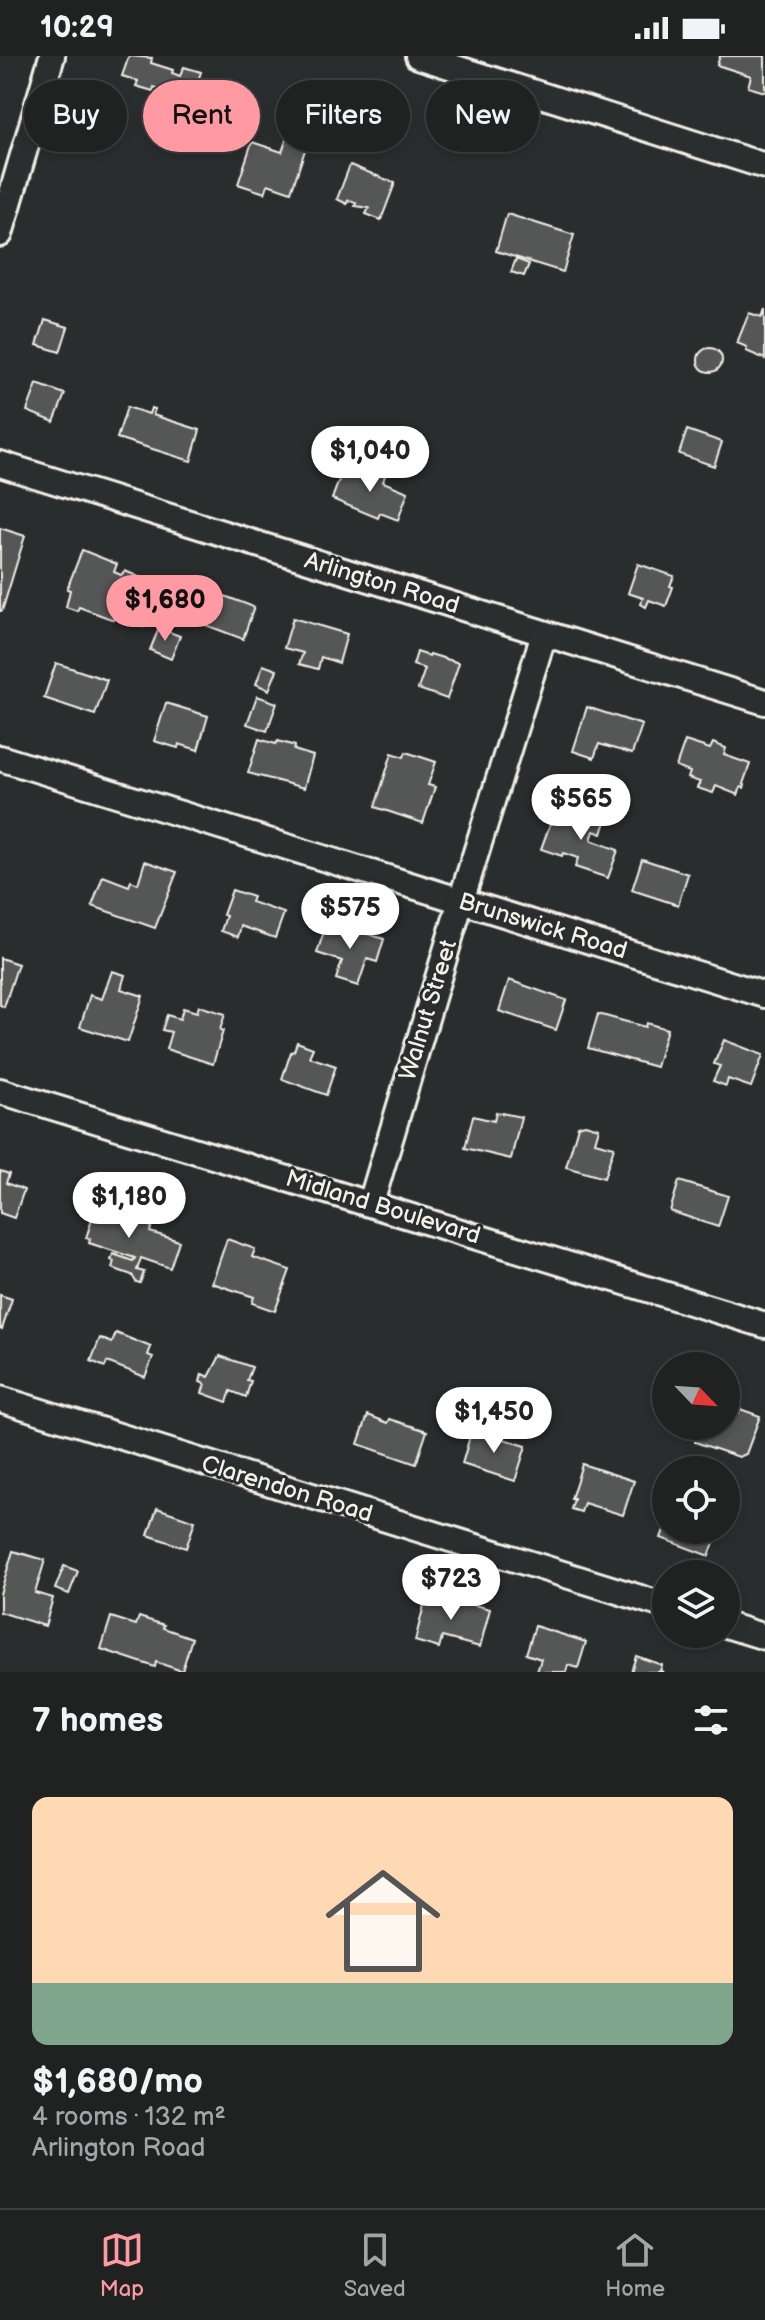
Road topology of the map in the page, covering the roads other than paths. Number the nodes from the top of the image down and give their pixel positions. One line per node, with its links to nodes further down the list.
1 (52, 56): 4 (street)
2 (418, 56): 3 (street)
3 (765, 166)
4 (0, 234)
5 (0, 464): 6 (street, Arlington Road)
6 (544, 634): 7 (street, Arlington Road); 9 (street, Walnut Street)
7 (765, 702)
8 (0, 758): 9 (street, Brunswick Road)
9 (461, 901): 10 (street, Brunswick Road); 12 (street, Walnut Street)
10 (765, 995)
11 (0, 1091): 12 (street, Midland Boulevard)
12 (371, 1203): 13 (street, Midland Boulevard)
13 (765, 1325)
14 (0, 1399): 15 (street, Clarendon Road)
15 (652, 1602)
16 (740, 1629): 17 (street)
17 (765, 1637)

